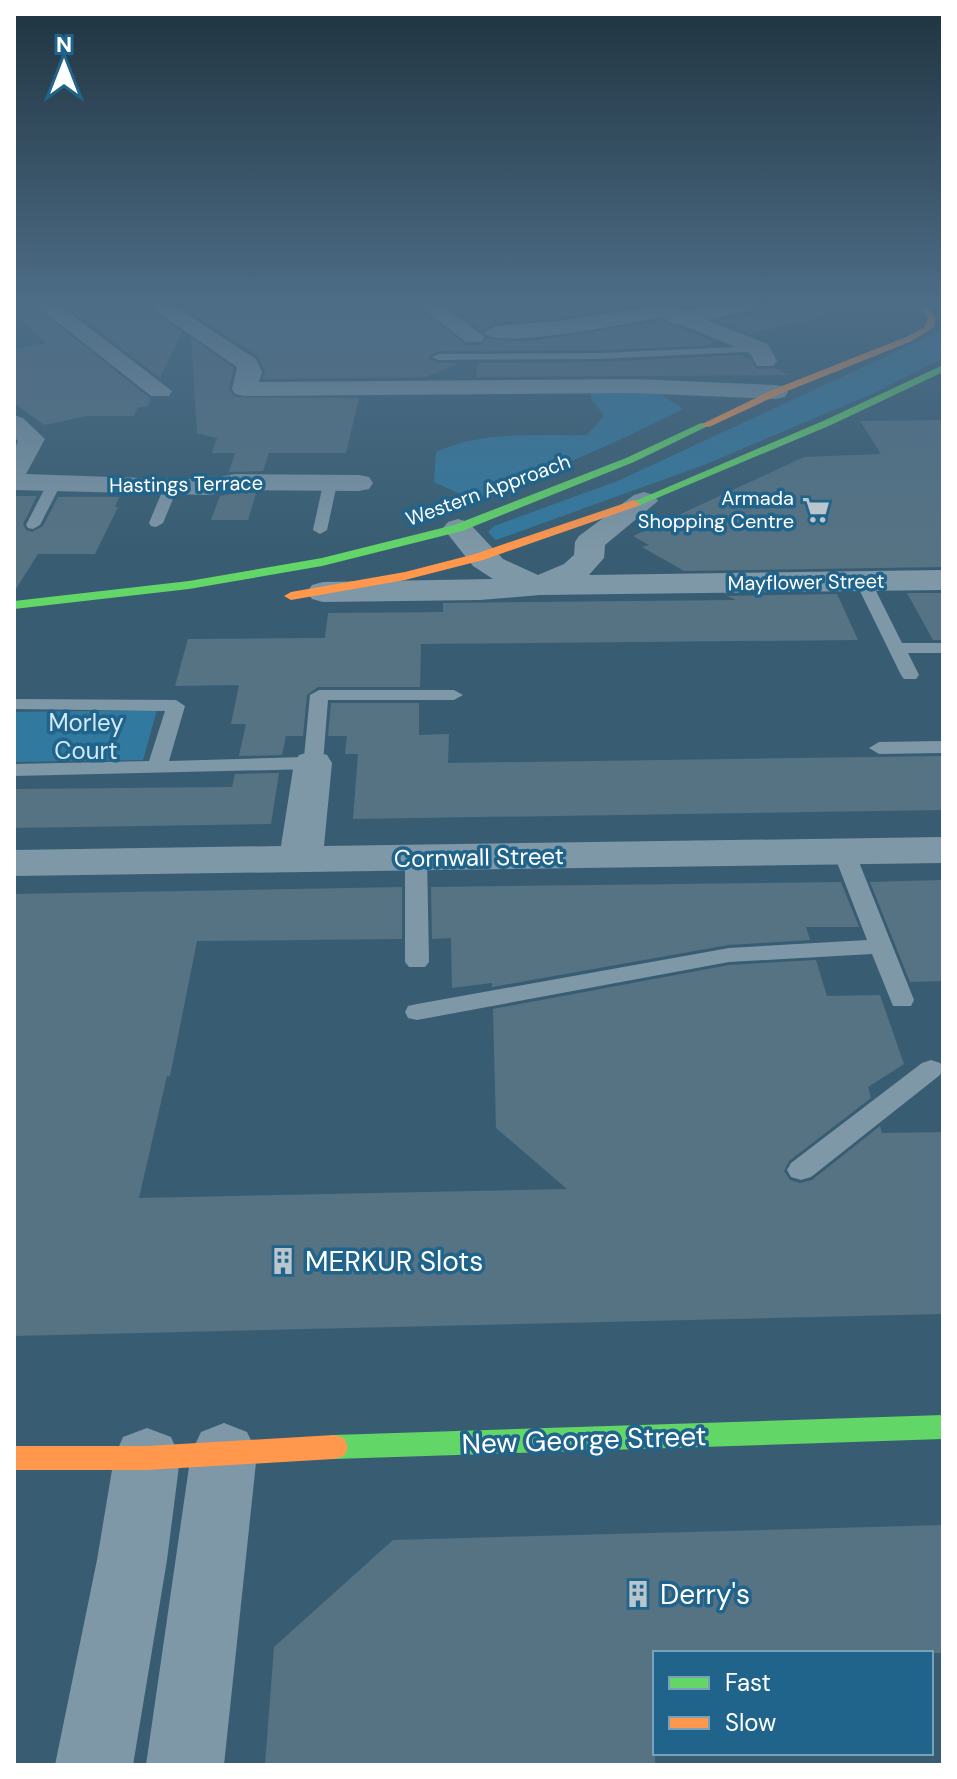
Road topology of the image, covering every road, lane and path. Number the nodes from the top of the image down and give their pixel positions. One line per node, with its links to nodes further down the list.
1 (152, 385): 7 (street)
2 (245, 385): 5 (street)
3 (792, 385): 8 (main road, Western Approach)
4 (907, 385): 18 (main road)
5 (455, 386): 6 (street)
6 (699, 390): 8 (street); 9 (street)
7 (160, 391)
8 (776, 392): 9 (main road, Western Approach)
9 (730, 411): 21 (main road, Western Approach)
10 (14, 423): 11 (street)
11 (22, 447): 12 (street)
12 (14, 472)
13 (14, 482): 14 (street, Hastings Terrace)
14 (55, 482): 17 (street, Hastings Terrace); 20 (lane)
15 (359, 483): 16 (street, Hastings Terrace)
16 (330, 484): 17 (street, Hastings Terrace); 22 (lane)
17 (171, 487): 19 (lane)
18 (644, 501): 23 (main road); 24 (street, Mayflower Street)
19 (156, 523)
20 (33, 525)
21 (458, 528): 23 (street, Mayflower Street); 31 (main road, Western Approach)
22 (320, 530)
23 (479, 557): 28 (street, Mayflower Street); 29 (main road)
24 (589, 558): 27 (street, Mayflower Street); 28 (street, Mayflower Street)
25 (943, 580): 26 (street, Mayflower Street)
26 (863, 581): 27 (street, Mayflower Street); 32 (lane)
27 (669, 584): 28 (street, Mayflower Street)
28 (540, 585): 29 (street, Mayflower Street)
29 (323, 592): 30 (main road)
30 (278, 598)
31 (14, 605)
32 (897, 648): 33 (lane); 34 (lane)
33 (943, 648)
34 (910, 675)
35 (454, 695): 39 (lane)
36 (14, 704): 40 (lane)
37 (943, 747): 38 (lane)
38 (879, 748)
39 (313, 763): 40 (lane); 44 (street)
40 (157, 768): 41 (lane)
41 (14, 770)
42 (943, 850): 43 (street, Cornwall Street)
43 (844, 852): 45 (street, Cornwall Street); 47 (lane)
44 (301, 858): 45 (street, Cornwall Street); 46 (street, Cornwall Street)
45 (416, 858): 48 (lane)
46 (14, 863)
47 (882, 946): 49 (lane); 50 (lane)
48 (417, 962)
49 (902, 1000)
50 (417, 1012)
51 (931, 1069): 52 (lane)
52 (801, 1170)
53 (943, 1427): 54 (main road, New George Street)
54 (224, 1453): 56 (main road, New George Street); 58 (street)
55 (14, 1458): 56 (main road, New George Street)
56 (147, 1458): 57 (street)
57 (94, 1765)
58 (185, 1765)

